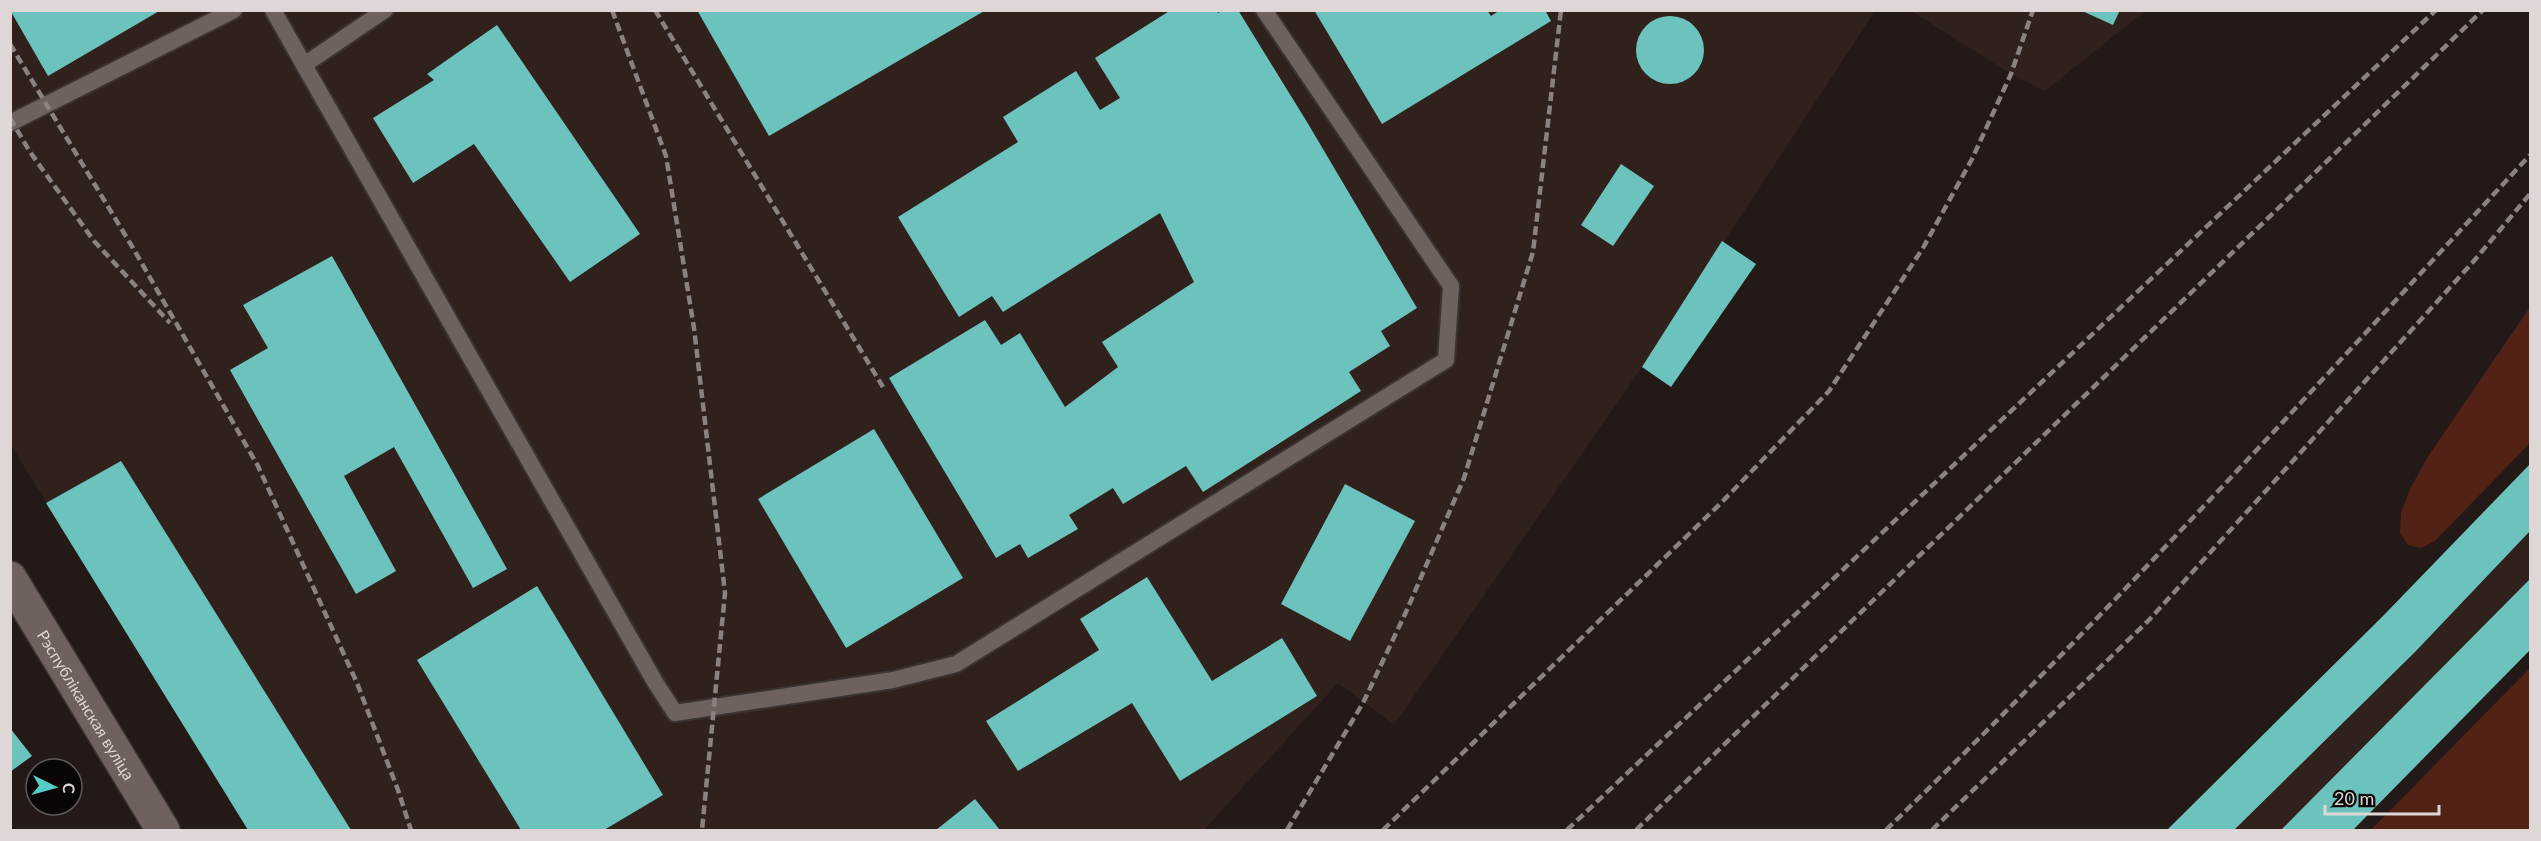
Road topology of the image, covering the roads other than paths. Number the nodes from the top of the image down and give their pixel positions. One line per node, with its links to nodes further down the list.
1 (234, 10): 6 (lane)
2 (273, 10): 5 (lane)
3 (385, 10): 5 (lane)
4 (1264, 10): 5 (lane)
5 (303, 65)
6 (10, 123)
7 (10, 578): 8 (street, Рэспубліканская вуліца)
8 (20, 614): 9 (street, Рэспубліканская вуліца)
9 (163, 831)

